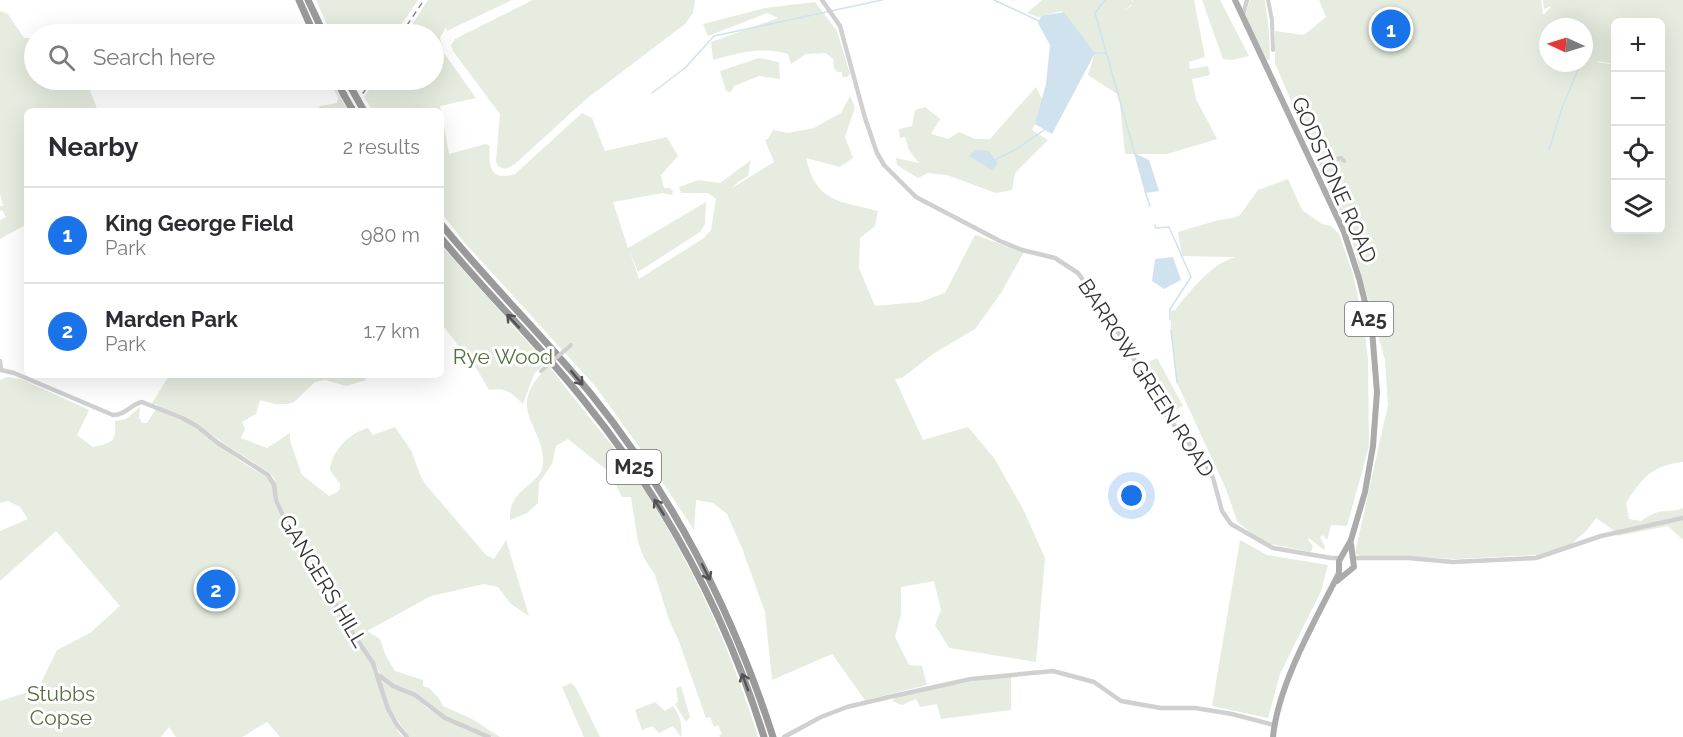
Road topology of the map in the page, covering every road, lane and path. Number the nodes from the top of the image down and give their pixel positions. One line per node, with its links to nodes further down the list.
1 (299, 0): 8 (highway)
2 (308, 0): 9 (highway)
3 (822, 0): 28 (street, BARROW GREEN ROAD)
4 (1234, 0): 7 (main road, GODSTONE ROAD / A25)
5 (1247, 0): 7 (street)
6 (1268, 0): 10 (street)
7 (1242, 16): 26 (main road, GODSTONE ROAD / A25)
8 (310, 24)
9 (319, 24)
10 (1273, 50)
11 (341, 90): 13 (highway, bridge)
12 (352, 90): 14 (highway, bridge)
13 (351, 108)
14 (362, 108)
15 (1344, 161): 16 (street)
16 (1321, 163)
17 (444, 227): 37 (highway, M25, one-way to 37)
18 (444, 241): 36 (highway, M25, one-way to 18)
19 (571, 345): 22 (street, bridge)
20 (0, 361): 21 (street, GANGERS HILL)
21 (1, 371): 23 (street, GANGERS HILL)
22 (541, 371)
23 (24, 377)
24 (26, 378): 31 (street, GANGERS HILL)
25 (1683, 518): 27 (street)
26 (1351, 540): 27 (main road, GODSTONE ROAD / A25); 28 (main road, GODSTONE ROAD / A25)
27 (1353, 560): 28 (main road); 29 (main road)
28 (1340, 562): 29 (main road); 30 (main road, A25)
29 (1347, 571): 30 (main road, A25)
30 (1331, 587): 32 (main road, A25)
31 (378, 674): 34 (street, GANGERS HILL); 35 (street)
32 (1274, 725): 33 (street); 38 (main road, A25)
33 (786, 736)
34 (407, 737)
35 (489, 737)
36 (764, 737)
37 (772, 737)
38 (1273, 737)

